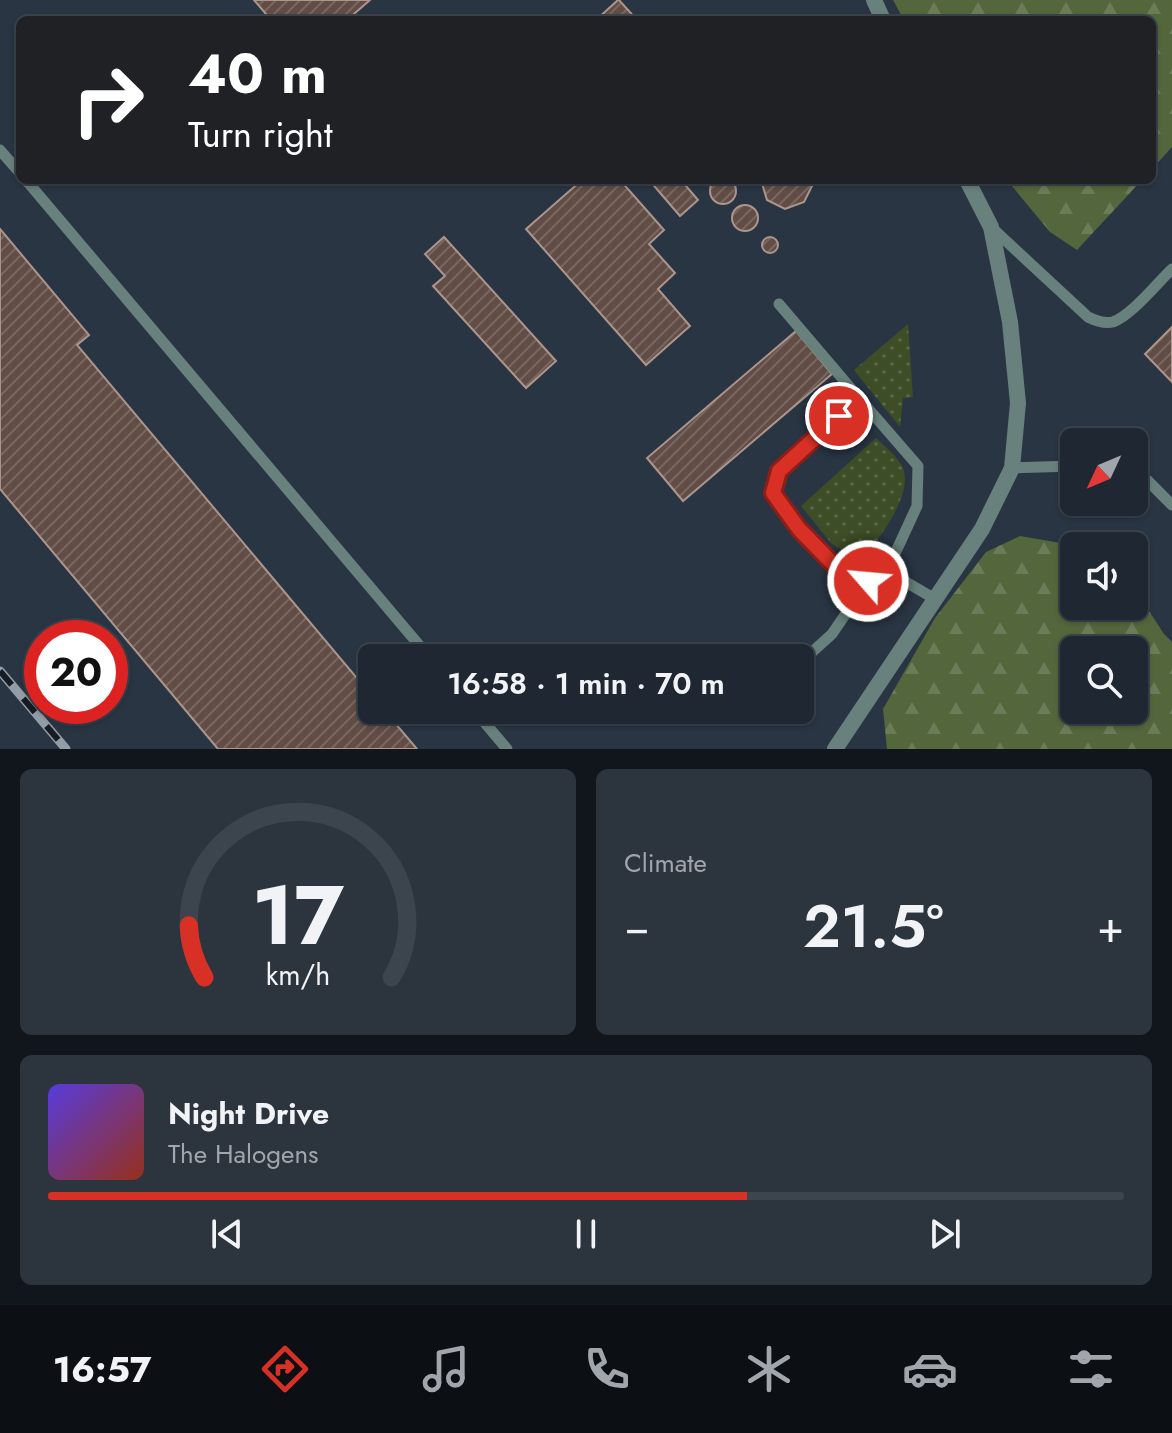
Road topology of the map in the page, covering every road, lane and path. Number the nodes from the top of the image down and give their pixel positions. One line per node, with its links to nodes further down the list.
1 (0, 150): 2 (lane)
2 (16, 168)
3 (29, 184): 16 (lane)
4 (969, 184): 5 (street)
5 (991, 227): 6 (lane); 10 (street)
6 (1172, 269)
7 (779, 304): 8 (lane)
8 (859, 398): 13 (lane); 14 (lane)
9 (1060, 466): 10 (lane)
10 (1012, 468): 15 (street)
11 (1148, 481): 12 (lane)
12 (1172, 505)
13 (887, 571): 14 (lane); 15 (lane)
14 (868, 581): 17 (lane)
15 (935, 599): 20 (street)
16 (418, 644)
17 (814, 650)
18 (486, 724): 19 (lane)
19 (507, 749)
20 (835, 749)

